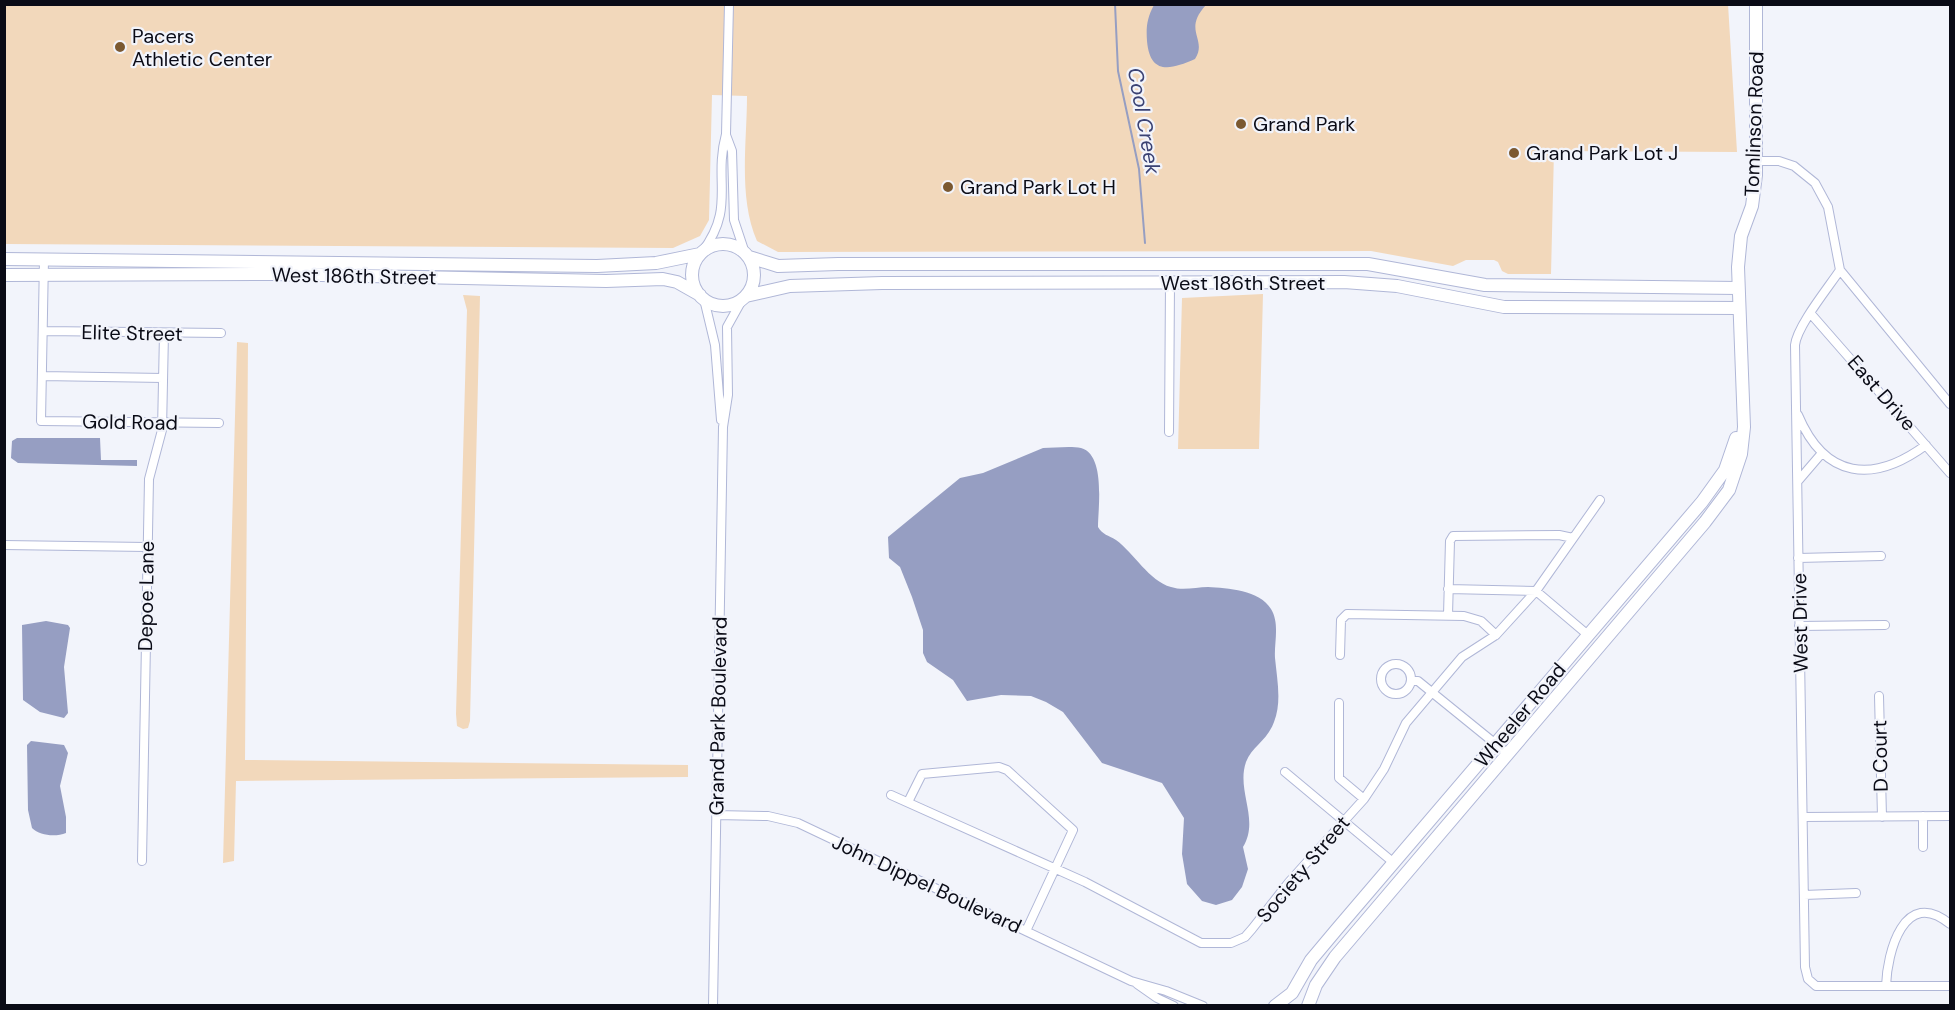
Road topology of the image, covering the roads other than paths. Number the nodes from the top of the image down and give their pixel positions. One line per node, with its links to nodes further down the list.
1 (729, 4): 3 (street)
2 (1755, 4): 4 (street, Tomlinson Road)
3 (726, 134): 5 (street); 6 (street)
4 (1757, 161): 10 (street); 15 (street, Tomlinson Road)
5 (701, 253): 6 (street); 8 (street, West 186th Street); 16 (street)
6 (747, 255): 9 (street, West 186th Street); 17 (street)
7 (4, 259): 8 (street, West 186th Street)
8 (44, 259): 12 (street)
9 (1267, 263): 13 (street); 15 (street, West 186th Street)
10 (1840, 270): 19 (street, West Drive); 25 (street)
11 (4, 275): 12 (street, West 186th Street)
12 (44, 275): 16 (street, West 186th Street); 20 (street)
13 (1268, 282): 14 (street, West 186th Street); 18 (street, West 186th Street)
14 (1170, 283): 17 (street, West 186th Street); 31 (street)
15 (1738, 283): 18 (street, Wheeler Road)
16 (702, 297): 17 (street); 30 (street, Grand Park Boulevard)
17 (744, 298): 30 (street, Grand Park Boulevard)
18 (1739, 308): 26 (street, Wheeler Road)
19 (1811, 314): 27 (street, West Drive); 32 (street, East Drive)
20 (43, 331): 21 (street, Elite Street); 23 (street)
21 (164, 333): 22 (street, Elite Street); 24 (street, Depoe Lane)
22 (221, 333)
23 (42, 376): 24 (street); 28 (street, Gold Road)
24 (163, 378): 28 (street, Depoe Lane)
25 (1950, 404)
26 (1741, 410): 48 (street, Wheeler Road); 55 (street, Wheeler Road)
27 (1797, 412): 33 (street); 35 (street, West Drive)
28 (162, 422): 29 (street, Gold Road); 39 (street, Depoe Lane)
29 (219, 423)
30 (723, 427): 60 (street, Grand Park Boulevard)
31 (1168, 432)
32 (1926, 445): 33 (street); 34 (street, East Drive)
33 (1822, 453): 35 (street)
34 (1950, 473)
35 (1798, 481): 41 (street, West Drive)
36 (1600, 500): 37 (street, Society Street)
37 (1573, 538): 42 (street); 43 (street, Society Street)
38 (4, 544): 39 (street)
39 (147, 547): 67 (street, Depoe Lane)
40 (1881, 556): 41 (street)
41 (1798, 558): 46 (street, West Drive)
42 (1448, 590): 43 (street); 44 (street)
43 (1536, 591): 47 (street, Society Street); 48 (street)
44 (1448, 615): 47 (street); 49 (street)
45 (1885, 625): 46 (street)
46 (1799, 626): 64 (street, West Drive)
47 (1496, 635): 51 (street, Society Street)
48 (1588, 635): 54 (street, Wheeler Road)
49 (1340, 655)
50 (1412, 681): 51 (street)
51 (1431, 693): 54 (street); 58 (street, Society Street)
52 (1879, 696): 61 (street, D Court)
53 (1339, 703): 58 (street)
54 (1496, 744): 55 (street); 68 (street, Wheeler Road)
55 (1508, 753): 81 (street, Wheeler Road)
56 (1285, 772): 65 (street)
57 (891, 795): 59 (street, Society Street)
58 (1364, 799): 65 (street, Society Street)
59 (908, 802): 69 (street, Society Street); 69 (street)
60 (716, 815): 73 (street, John Dippel Boulevard); 77 (street, Grand Park Boulevard)
61 (1882, 816): 62 (street); 64 (street)
62 (1923, 816): 63 (street); 66 (street)
63 (1950, 816)
64 (1803, 817): 71 (street, West Drive)
65 (1343, 820): 68 (street); 69 (street, Society Street)
66 (1923, 848)
67 (142, 861)
68 (1394, 862): 80 (street, Wheeler Road)
69 (1055, 869): 73 (street)
70 (1856, 893): 71 (street)
71 (1804, 895): 75 (street, West Drive)
72 (1950, 924): 75 (street)
73 (1026, 931): 74 (street, John Dippel Boulevard)
74 (1131, 981): 78 (street, John Dippel Boulevard); 79 (street, John Dippel Boulevard)
75 (1886, 986): 76 (street)
76 (1950, 986)
77 (713, 1005)
78 (1174, 1005)
79 (1203, 1005)
80 (1275, 1005)
81 (1308, 1005)

